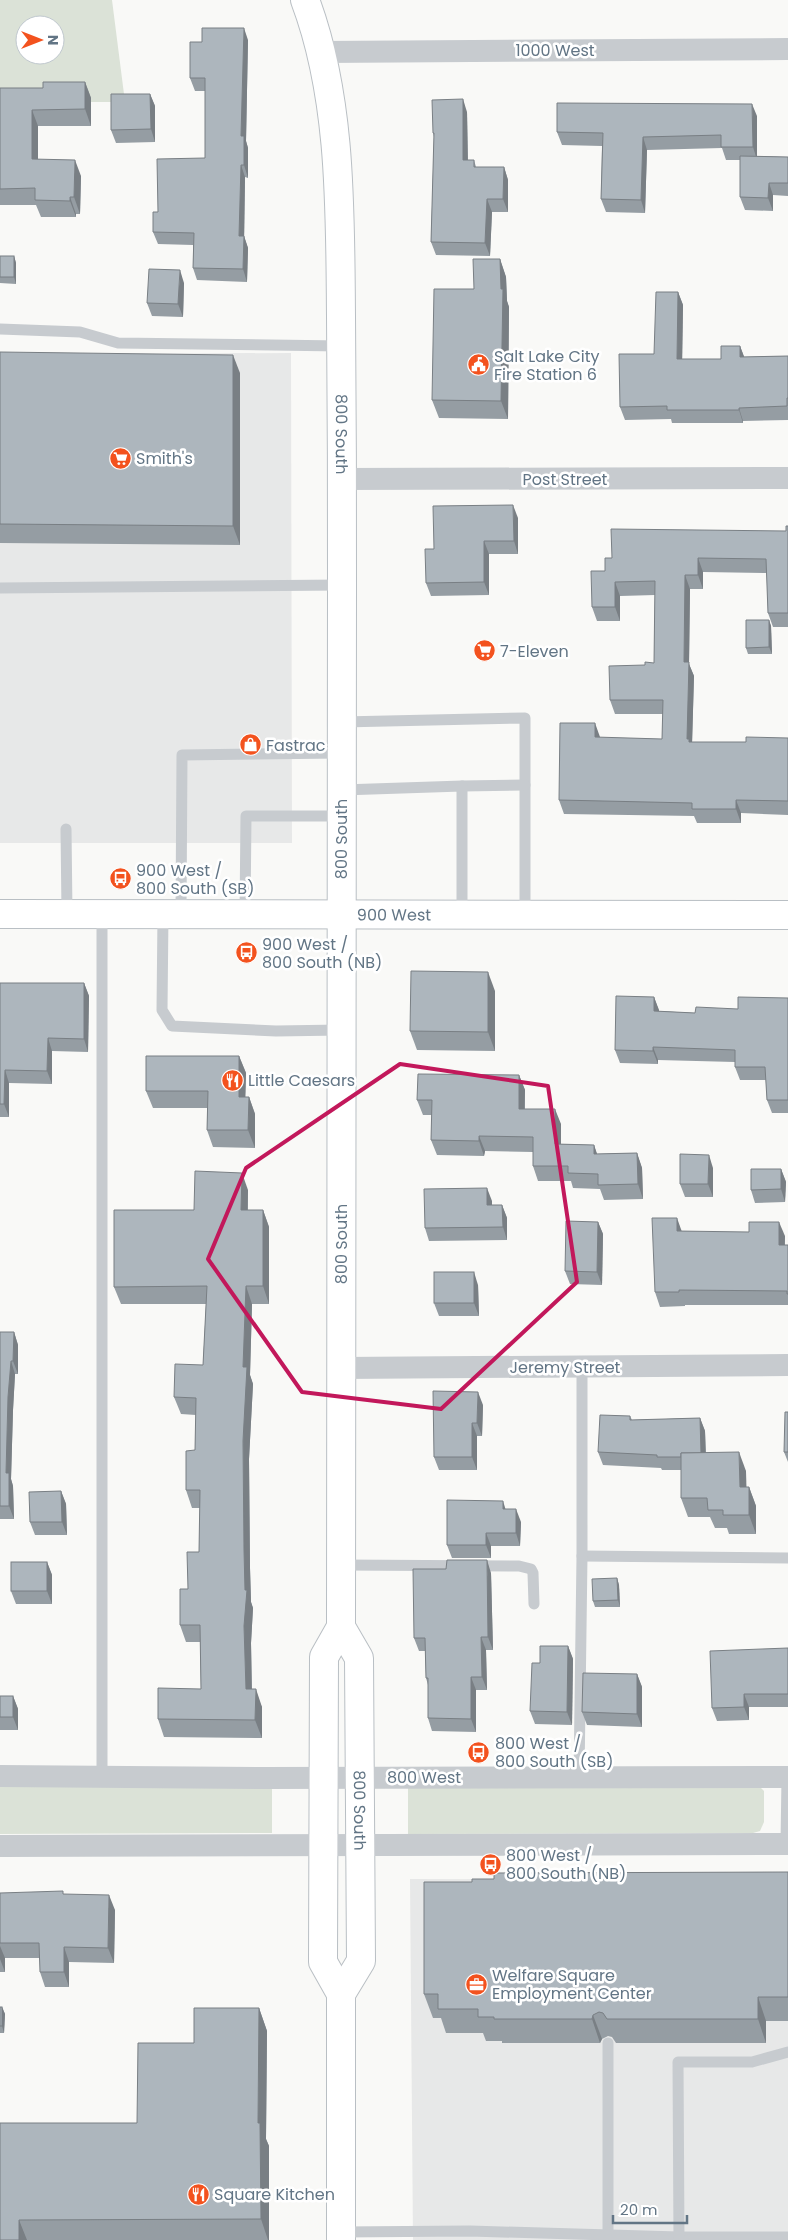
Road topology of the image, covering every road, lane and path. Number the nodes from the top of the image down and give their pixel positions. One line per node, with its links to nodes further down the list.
1 (305, 0): 3 (street, 800 South)
2 (788, 49): 3 (street, 1000 West)
3 (322, 52): 5 (street, 800 South)
4 (0, 329): 5 (lane)
5 (341, 346): 7 (street, 800 South)
6 (788, 478): 7 (street, Post Street)
7 (342, 480): 8 (street, 800 South)
8 (342, 585): 9 (lane); 10 (street, 800 South)
9 (0, 588)
10 (341, 722): 11 (street, 800 South); 12 (lane)
11 (341, 753): 14 (street, 800 South); 18 (lane)
12 (525, 785): 13 (lane); 24 (lane)
13 (462, 786): 14 (lane); 22 (lane)
14 (341, 802): 20 (lane); 21 (street, 800 South)
15 (66, 829): 16 (lane)
16 (67, 913): 17 (street, 900 West); 19 (street, 900 West)
17 (102, 913): 18 (street, 900 West); 35 (lane)
18 (172, 913): 20 (street, 900 West); 25 (lane)
19 (0, 914)
20 (245, 914): 21 (street, 900 West)
21 (341, 915): 22 (street, 900 West); 25 (street, 800 South)
22 (462, 915): 24 (street, 900 West)
23 (788, 915): 24 (street, 900 West)
24 (525, 916)
25 (341, 1030): 28 (street, 800 South)
26 (788, 1365): 27 (street, Jeremy Street)
27 (582, 1366): 28 (street, Jeremy Street); 29 (lane)
28 (341, 1368): 31 (street, 800 South)
29 (582, 1556): 30 (lane); 37 (lane)
30 (788, 1558)
31 (341, 1565): 32 (lane); 33 (street, 800 South)
32 (534, 1604)
33 (341, 1627): 36 (street, 800 South); 39 (street, 800 South)
34 (0, 1776): 35 (street, 800 West)
35 (102, 1776): 39 (street, 800 West)
36 (360, 1777): 37 (street, 800 West); 39 (street, 800 West); 41 (street, 800 South)
37 (579, 1777): 38 (street, 800 West)
38 (787, 1777): 42 (lane)
39 (323, 1778): 40 (street, 800 South)
40 (323, 1844): 41 (street); 43 (street); 44 (street, 800 South)
41 (360, 1844): 42 (street); 44 (street, 800 South)
42 (787, 1844)
43 (0, 1846)
44 (341, 1994): 48 (street, 800 South)
45 (608, 2043): 47 (lane)
46 (788, 2052): 50 (lane)
47 (608, 2235): 48 (lane); 50 (lane)
48 (341, 2236)
49 (788, 2237): 50 (lane)
50 (679, 2238)

